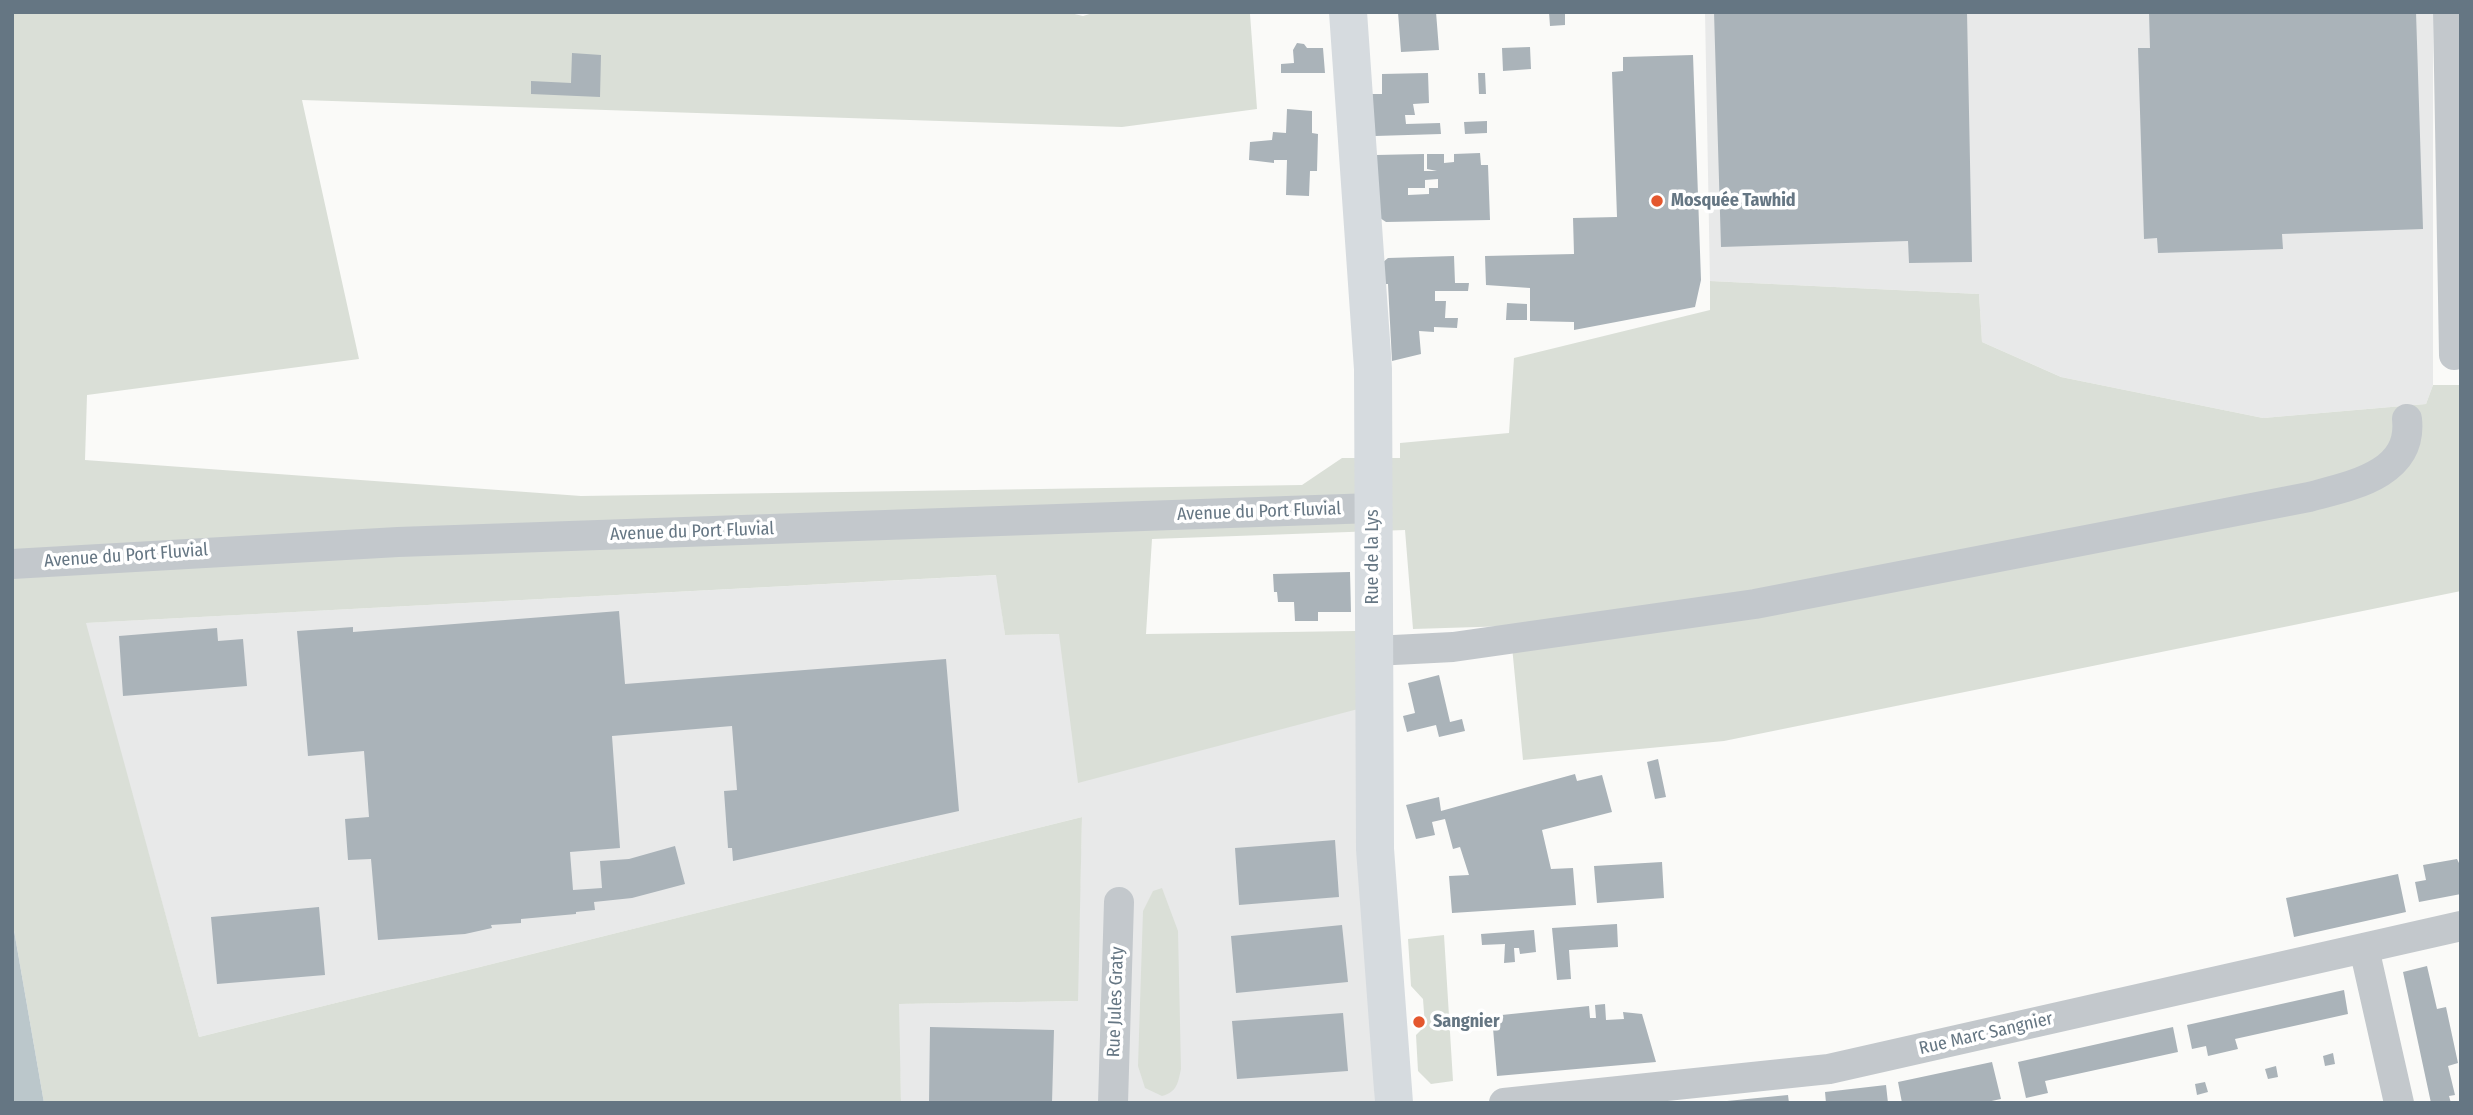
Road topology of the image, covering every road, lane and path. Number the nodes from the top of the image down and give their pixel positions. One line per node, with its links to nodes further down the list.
1 (1348, 12): 6 (main road, Rue de la Lys)
2 (2448, 12): 3 (street)
3 (2456, 228): 4 (street)
4 (2454, 355)
5 (2407, 419): 8 (street)
6 (1373, 508): 7 (street, Avenue du Port Fluvial); 8 (main road, Rue de la Lys)
7 (12, 564)
8 (1374, 651): 13 (main road, Rue de la Lys)
9 (1119, 902): 12 (street, Rue Jules Graty)
10 (2461, 926): 11 (street, Rue Marc Sangnier)
11 (2364, 948): 14 (street, Rue Marc Sangnier); 15 (street)
12 (1113, 1103)
13 (1394, 1103)
14 (1504, 1103)
15 (2399, 1103)

